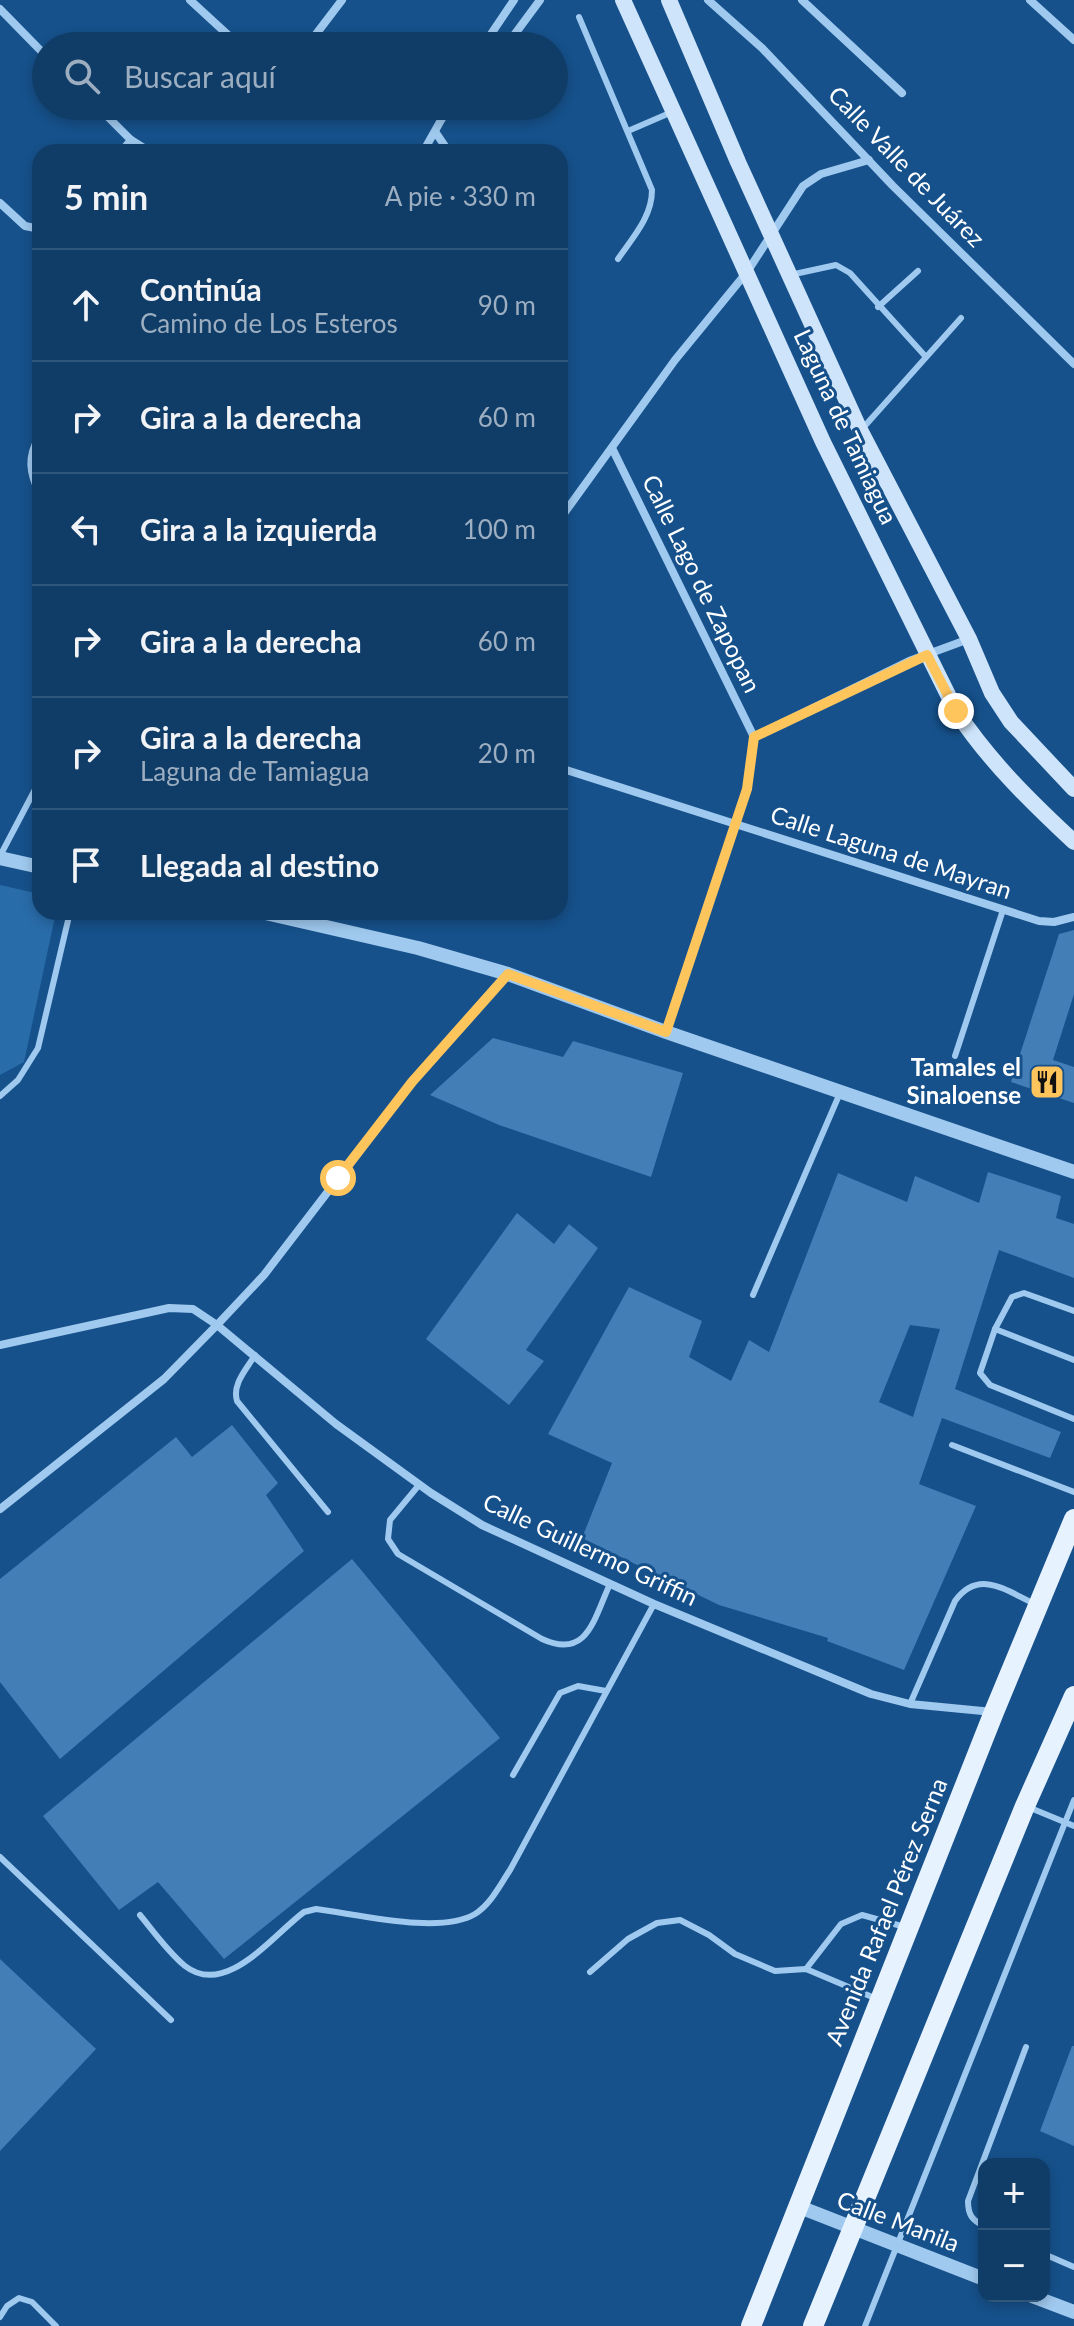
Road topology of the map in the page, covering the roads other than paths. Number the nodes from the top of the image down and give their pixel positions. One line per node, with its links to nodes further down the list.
1 (190, 0): 12 (street)
2 (342, 0): 13 (street)
3 (514, 0): 14 (street)
4 (540, 0): 15 (street)
5 (623, 0): 19 (main road, Laguna de Tamiagua)
6 (669, 0): 32 (main road, Laguna de Tamiagua)
7 (708, 0): 29 (street, Calle Valle de Juárez)
8 (802, 0): 18 (street)
9 (1030, 0): 16 (street)
10 (0, 9): 17 (street)
11 (579, 17): 22 (lane)
12 (225, 32)
13 (318, 32)
14 (492, 32)
15 (516, 32)
16 (1074, 40)
17 (32, 42)
18 (902, 93)
19 (675, 111): 22 (lane); 35 (main road, Laguna de Tamiagua)
20 (111, 120): 24 (street)
21 (444, 120): 23 (street)
22 (628, 131): 33 (lane)
23 (436, 133): 27 (street); 28 (street)
24 (131, 140): 25 (street); 26 (street)
25 (128, 144)
26 (137, 144)
27 (428, 144)
28 (444, 144)
29 (869, 160): 32 (street); 40 (street, Calle Valle de Juárez)
30 (0, 203): 31 (street)
31 (32, 227)
32 (770, 234): 35 (street); 36 (main road, Laguna de Tamiagua)
33 (618, 259)
34 (918, 271): 37 (lane)
35 (747, 272): 42 (street); 47 (main road, Laguna de Tamiagua)
36 (790, 275): 37 (lane); 41 (main road, Laguna de Tamiagua)
37 (878, 307): 39 (lane)
38 (961, 318): 39 (lane)
39 (926, 357): 41 (lane)
40 (1074, 364)
41 (860, 430): 46 (main road, Laguna de Tamiagua)
42 (612, 448): 45 (street); 48 (street, Calle Lago de Zapopan)
43 (32, 453): 44 (street)
44 (32, 474)
45 (568, 508)
46 (969, 639): 47 (street); 50 (main road, Laguna de Tamiagua)
47 (927, 655): 48 (street); 53 (main road, Laguna de Tamiagua)
48 (754, 737): 52 (street)
49 (568, 770): 52 (street, Calle Laguna de Mayran)
50 (1074, 789)
51 (32, 795): 54 (lane)
52 (736, 823): 56 (street, Calle Laguna de Mayran); 61 (street)
53 (1074, 842)
54 (0, 857): 55 (street)
55 (32, 865)
56 (1003, 910): 57 (street, Calle Laguna de Mayran); 62 (lane)
57 (1074, 917)
58 (68, 920): 64 (lane)
59 (296, 920): 60 (street)
60 (508, 974): 61 (street); 68 (street)
61 (666, 1032): 63 (street)
62 (955, 1056)
63 (840, 1093): 65 (street); 66 (lane)
64 (0, 1096)
65 (1074, 1172)
66 (753, 1295)
67 (1074, 1311): 69 (lane)
68 (217, 1325): 70 (street, Calle Guillermo Griffin); 71 (street, Calle Guillermo Griffin); 77 (street)
69 (995, 1329): 72 (lane); 73 (lane)
70 (0, 1345)
71 (255, 1355): 75 (street, Calle Guillermo Griffin); 78 (lane)
72 (1074, 1360)
73 (1074, 1419)
74 (952, 1445): 76 (lane)
75 (419, 1485): 80 (street, Calle Guillermo Griffin); 80 (lane)
76 (1074, 1492)
77 (0, 1509)
78 (328, 1512)
79 (1074, 1519): 82 (main road, Avenida Rafael Pérez Serna)
80 (610, 1584): 81 (street, Calle Guillermo Griffin)
81 (654, 1604): 83 (lane); 85 (street, Calle Guillermo Griffin)
82 (1038, 1606): 85 (lane); 86 (main road, Avenida Rafael Pérez Serna)
83 (606, 1691): 87 (lane); 93 (lane)
84 (1074, 1696): 89 (main road)
85 (910, 1704): 86 (street, Calle Guillermo Griffin)
86 (994, 1712): 94 (main road, Avenida Rafael Pérez Serna)
87 (513, 1775)
88 (1074, 1800): 90 (lane)
89 (1025, 1806): 90 (lane); 104 (main road)
90 (1065, 1822): 91 (lane); 105 (lane)
91 (1074, 1826)
92 (0, 1857): 98 (lane)
93 (140, 1915)
94 (909, 1928): 95 (lane); 97 (main road, Avenida Rafael Pérez Serna)
95 (806, 1969): 96 (lane); 97 (lane)
96 (590, 1972)
97 (880, 2000): 102 (main road, Avenida Rafael Pérez Serna)
98 (171, 2020)
99 (1026, 2047): 100 (lane)
100 (984, 2158)
101 (978, 2174): 103 (lane)
102 (797, 2206): 104 (street, Calle Manila); 113 (main road, Avenida Rafael Pérez Serna)
103 (978, 2223)
104 (851, 2228): 105 (street, Calle Manila); 114 (main road)
105 (896, 2247): 108 (street, Calle Manila); 115 (lane)
106 (1050, 2257): 107 (lane)
107 (1074, 2267)
108 (978, 2277)
109 (1048, 2302): 110 (street)
110 (1074, 2312)
111 (0, 2317): 112 (lane)
112 (56, 2326)
113 (751, 2326)
114 (813, 2326)
115 (865, 2326)

